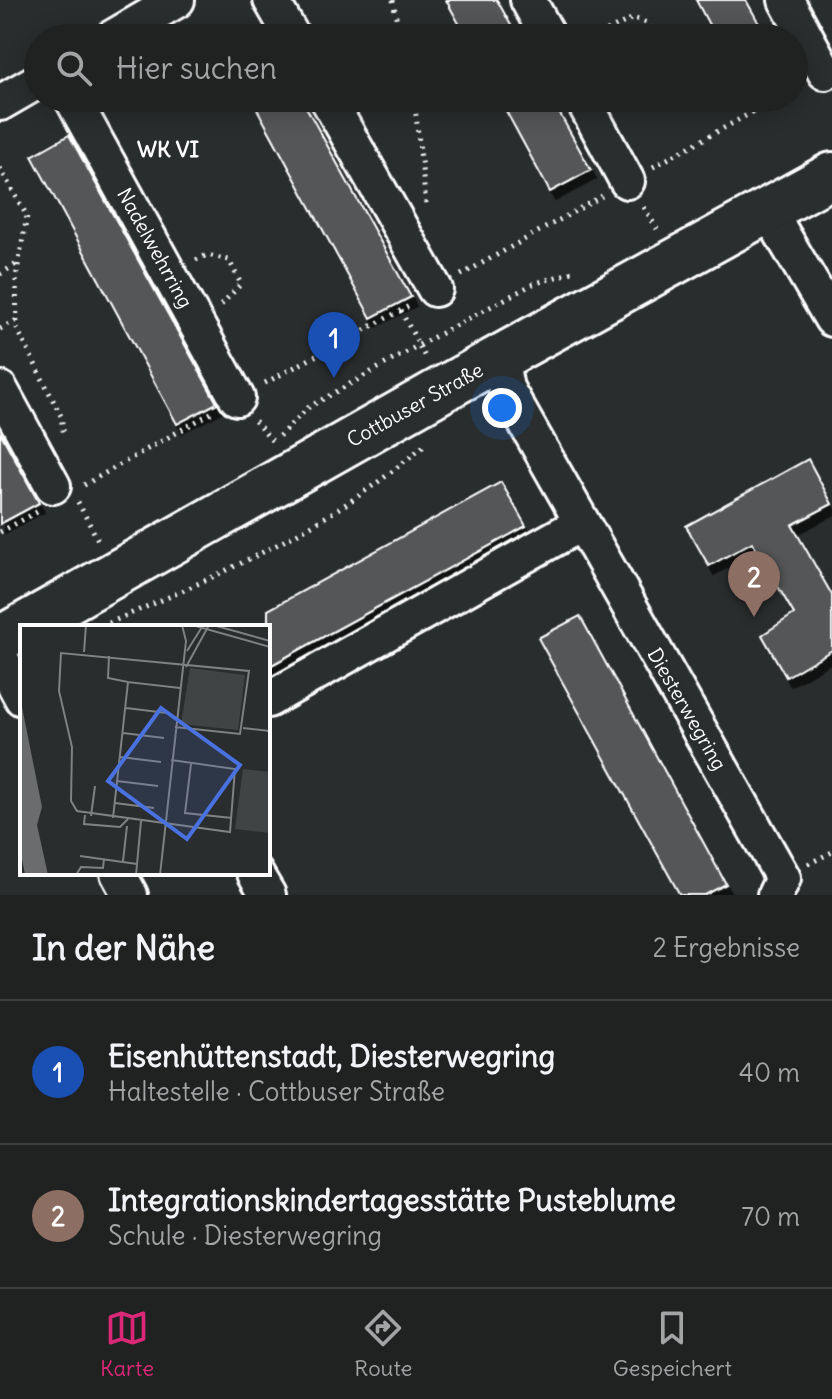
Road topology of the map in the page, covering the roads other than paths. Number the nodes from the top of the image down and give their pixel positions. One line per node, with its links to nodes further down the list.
1 (177, 0): 5 (street)
2 (271, 0): 6 (street)
3 (528, 0): 7 (street)
4 (786, 0): 8 (street)
5 (136, 24)
6 (285, 24)
7 (541, 24)
8 (799, 24)
9 (808, 41): 10 (street)
10 (825, 72)
11 (24, 89): 12 (street)
12 (0, 103)
13 (80, 112): 23 (street, Nadelwehrring)
14 (335, 112): 19 (street)
15 (590, 112): 17 (street)
16 (832, 175): 18 (street, Cottbuser Straße)
17 (627, 181)
18 (768, 210): 20 (street); 21 (street, Cottbuser Straße)
19 (435, 289)
20 (832, 319)
21 (500, 357): 25 (street, Diesterwegring); 26 (street, Cottbuser Straße)
22 (0, 389): 24 (street)
23 (237, 398)
24 (63, 489)
25 (582, 523): 31 (street); 36 (street, Diesterwegring)
26 (25, 625)
27 (20, 628): 28 (street, Cottbuser Straße)
28 (0, 639)
29 (0, 657): 30 (street)
30 (20, 694)
31 (270, 699)
32 (119, 875): 34 (street)
33 (256, 875): 35 (street)
34 (130, 895)
35 (268, 895)
36 (775, 895)

